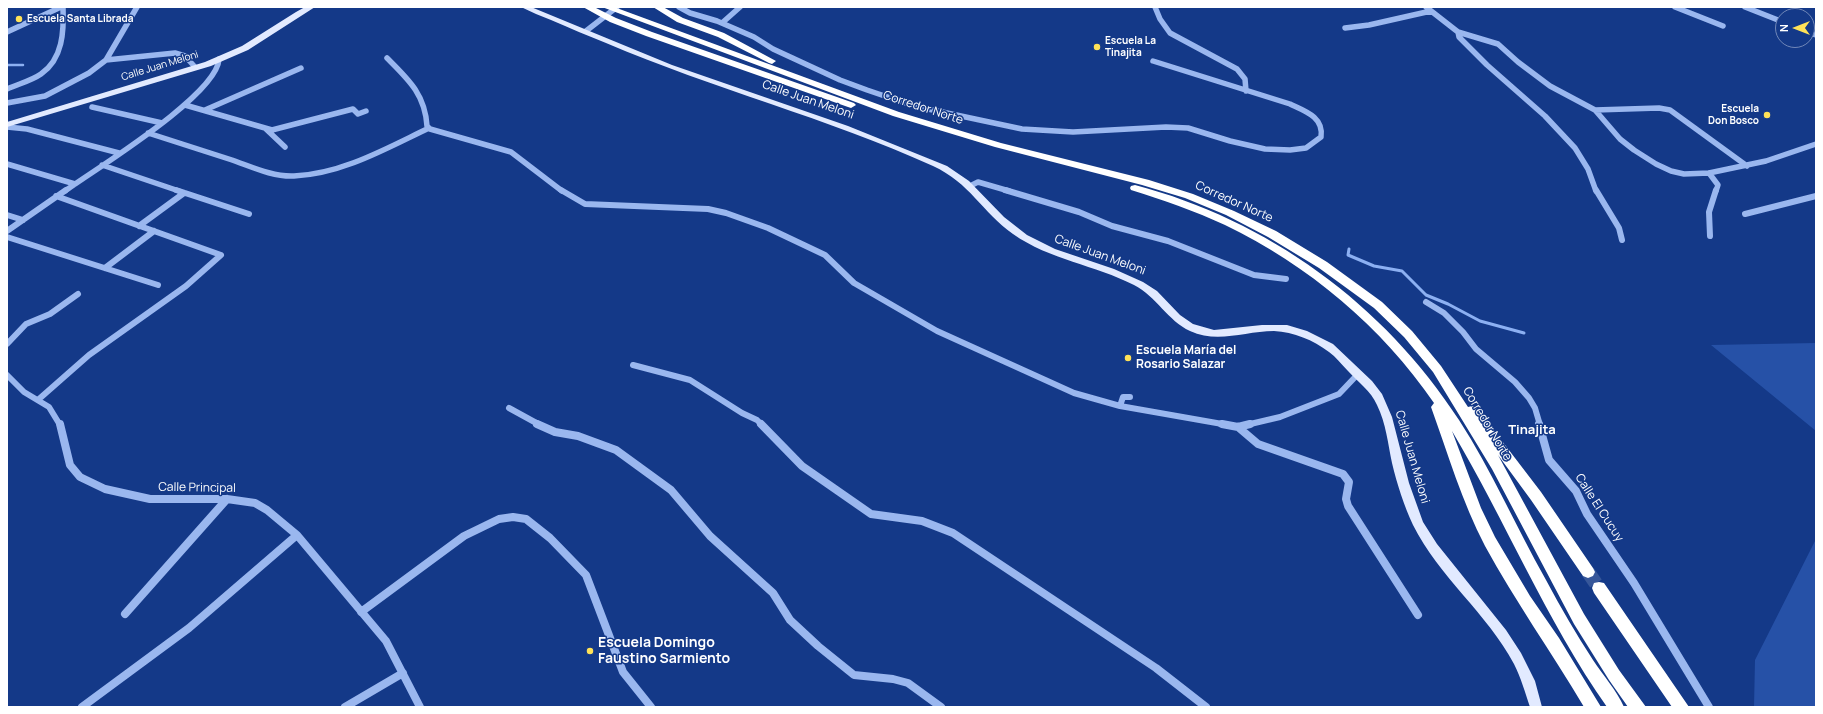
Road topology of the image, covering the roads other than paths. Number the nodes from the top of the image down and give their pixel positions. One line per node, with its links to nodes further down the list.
1 (62, 7): 21 (street); 30 (street)
2 (137, 7): 25 (street)
3 (311, 7): 24 (main road, Calle Juan Meloni)
4 (525, 7): 20 (main road, Calle Juan Meloni)
5 (587, 7): 15 (highway, Corredor Norte)
6 (606, 7): 15 (highway, Corredor Norte)
7 (657, 7): 29 (highway)
8 (680, 7): 17 (street)
9 (740, 7): 17 (street)
10 (1155, 7): 31 (street)
11 (1426, 7): 14 (street)
12 (1675, 7): 18 (street)
13 (1745, 7): 16 (street)
14 (1431, 11): 19 (street); 22 (street)
15 (617, 14): 20 (street); 29 (highway, Corredor Norte); 74 (highway, Corredor Norte)
16 (1775, 19)
17 (722, 23): 31 (street)
18 (1723, 26)
19 (1345, 28)
20 (586, 31): 51 (main road, Calle Juan Meloni)
21 (7, 32)
22 (1458, 32): 36 (street); 64 (street)
23 (386, 58): 40 (street)
24 (219, 59): 27 (main road, Calle Juan Meloni); 33 (street)
25 (106, 60): 27 (street); 32 (street)
26 (1153, 61): 31 (street)
27 (195, 68): 39 (main road, Calle Juan Meloni)
28 (301, 68): 35 (street)
29 (819, 85): 72 (highway, Corredor Norte)
30 (7, 89)
31 (1246, 90)
32 (7, 104)
33 (185, 105): 35 (street); 38 (street)
34 (92, 107): 38 (street)
35 (205, 110): 41 (street)
36 (1595, 110): 48 (street); 49 (street)
37 (366, 111): 41 (street)
38 (162, 123): 42 (street)
39 (7, 126): 45 (street)
40 (429, 128): 42 (street); 78 (street)
41 (266, 129): 44 (street)
42 (148, 133): 45 (street)
43 (1816, 144): 48 (street)
44 (285, 147)
45 (119, 153): 47 (street)
46 (7, 164): 50 (street)
47 (102, 165): 50 (street); 52 (street)
48 (1747, 166): 49 (street)
49 (1709, 173): 62 (street)
50 (75, 184): 53 (street)
51 (970, 186): 66 (street); 73 (main road, Calle Juan Meloni)
52 (184, 192): 56 (street); 59 (street)
53 (56, 196): 58 (street); 59 (street)
54 (1816, 196): 57 (street)
55 (7, 214): 58 (street)
56 (249, 214)
57 (1745, 214)
58 (23, 220): 60 (street)
59 (139, 226): 61 (street)
60 (7, 230)
61 (154, 231): 65 (street); 77 (street)
62 (1710, 236)
63 (7, 237): 65 (street)
64 (1622, 240)
65 (105, 268): 67 (street)
66 (1286, 279)
67 (158, 285)
68 (78, 294): 70 (street)
69 (1426, 302): 100 (street, Calle El Cucuy)
70 (7, 344)
71 (633, 365): 94 (street)
72 (1437, 369): 83 (highway); 98 (highway, Corredor Norte)
73 (1358, 374): 80 (street); 95 (main road, Calle Juan Meloni)
74 (1424, 378): 96 (highway); 97 (highway, Corredor Norte)
75 (9, 380): 77 (street, Calle Principal)
76 (1130, 397): 78 (street)
77 (39, 399): 81 (street, Calle Principal)
78 (1120, 406): 80 (street)
79 (509, 408): 93 (street)
80 (1238, 427): 87 (street)
81 (227, 499): 82 (street, Calle Principal); 86 (street)
82 (297, 535): 85 (street, Calle Principal); 89 (street)
83 (1588, 572)
84 (1599, 588): 99 (highway)
85 (362, 612): 88 (street, Calle Principal); 92 (street)
86 (126, 614)
87 (1418, 615)
88 (402, 673): 90 (street); 91 (street, Calle Principal)
89 (82, 707)
90 (345, 707)
91 (420, 707)
92 (652, 707)
93 (941, 707)
94 (1206, 707)
95 (1536, 707)
96 (1593, 707)
97 (1616, 707)
98 (1638, 707)
99 (1681, 707)
100 (1710, 707)

